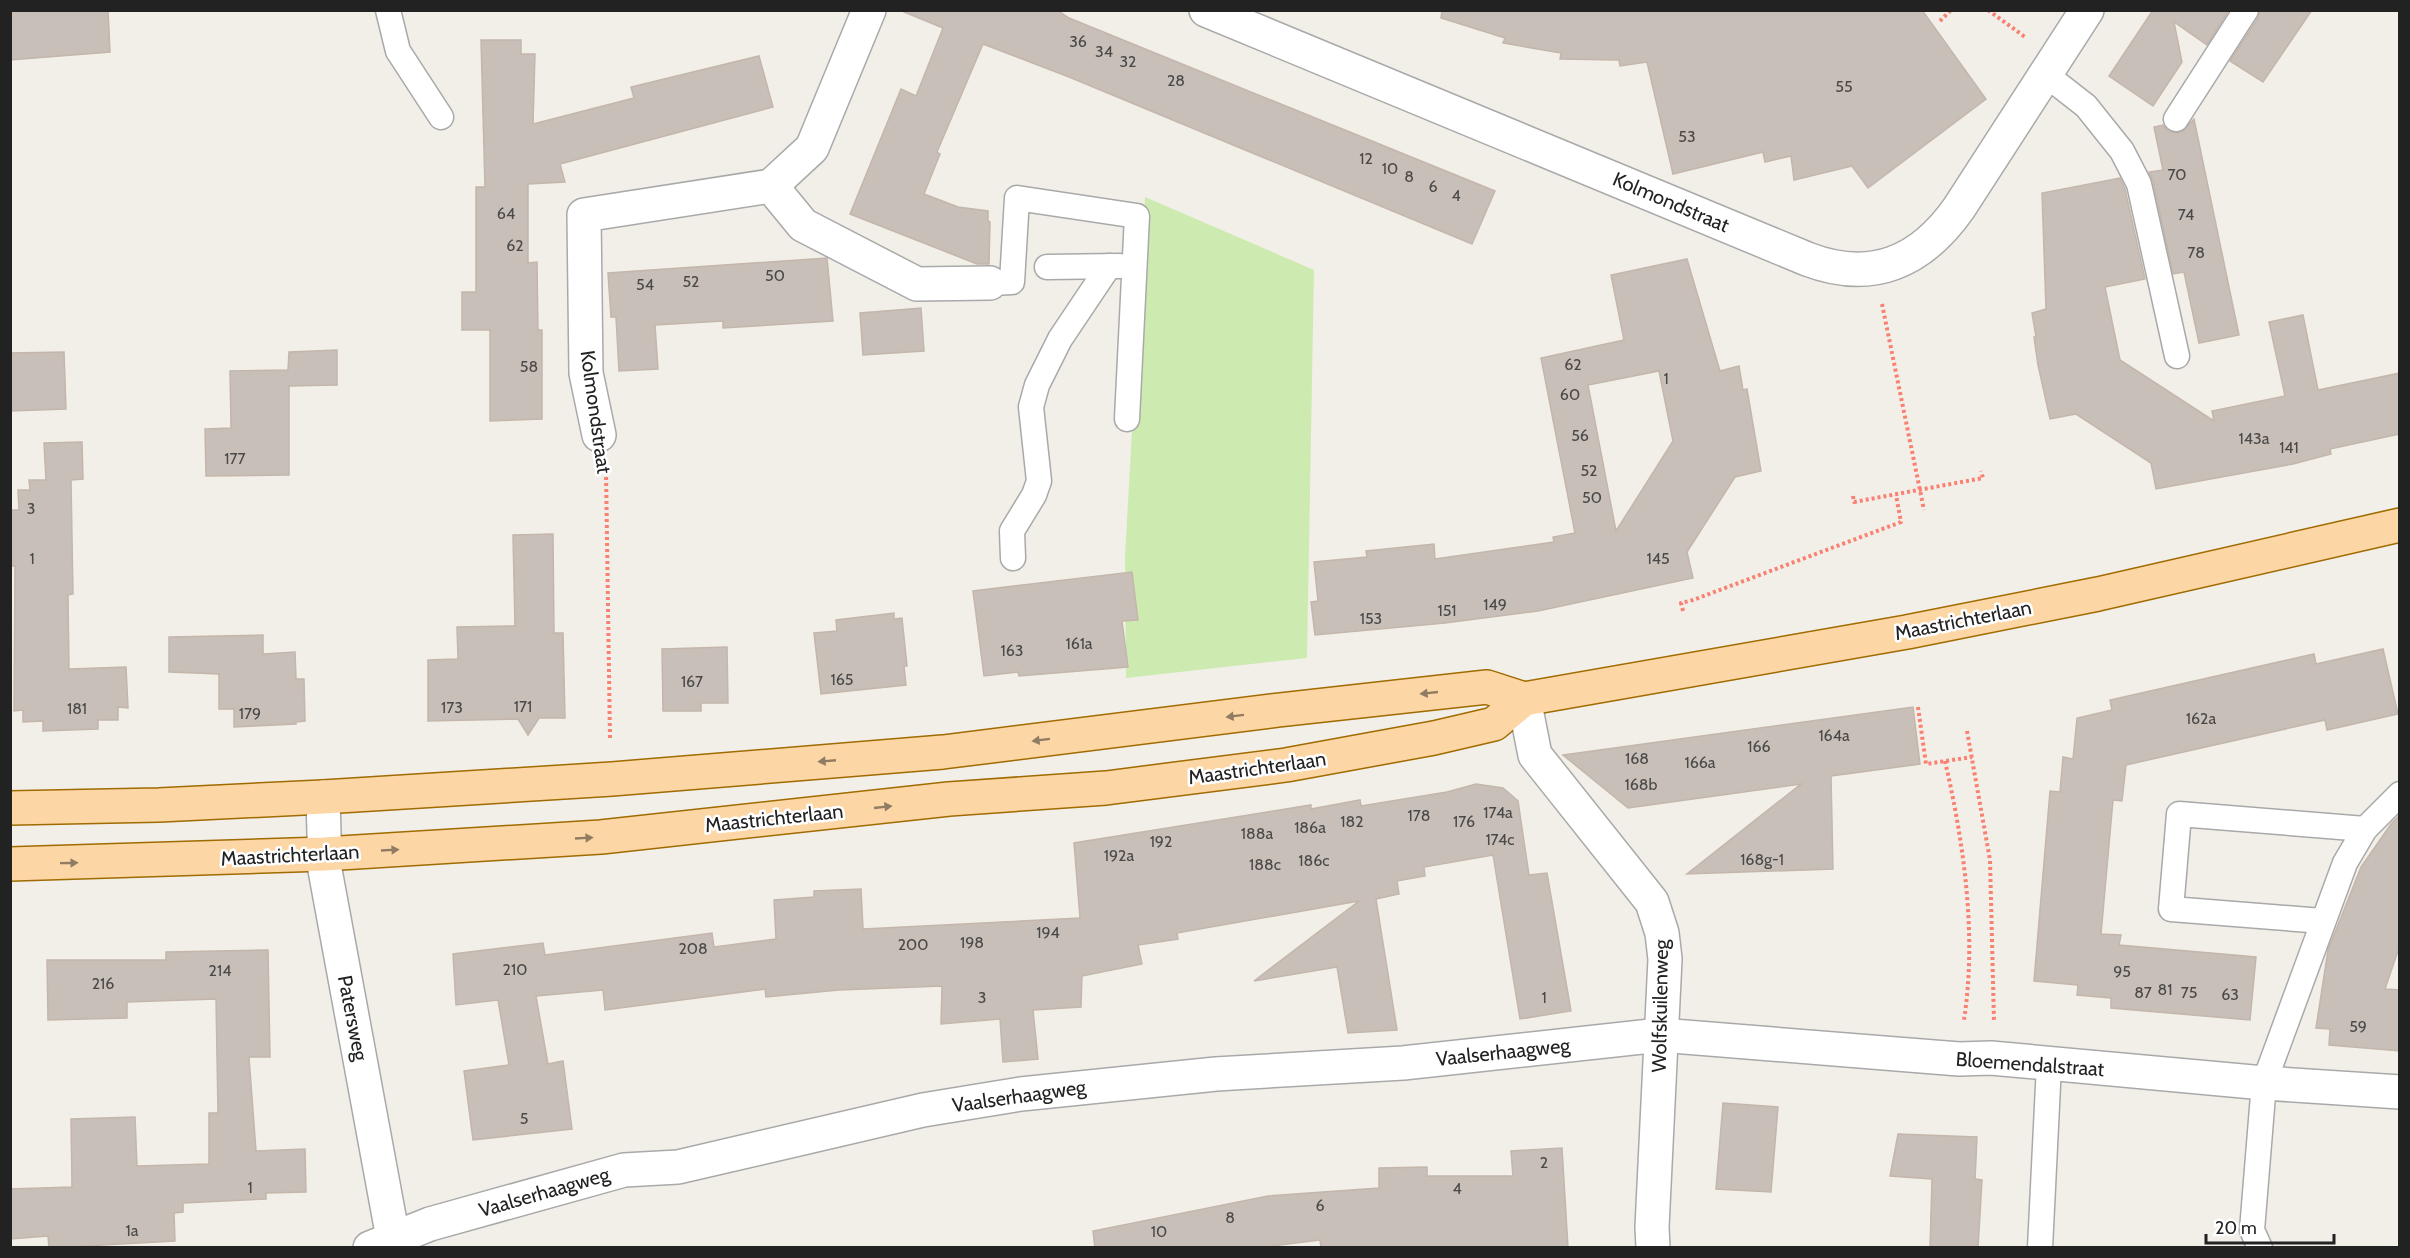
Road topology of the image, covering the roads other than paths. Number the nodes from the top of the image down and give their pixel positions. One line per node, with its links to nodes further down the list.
1 (388, 10): 7 (lane)
2 (869, 10): 9 (street)
3 (1206, 10): 6 (street, Kolmondstraat)
4 (2087, 10): 6 (street, Kolmondstraat)
5 (2246, 10): 8 (lane)
6 (2051, 66): 14 (lane)
7 (441, 117)
8 (2175, 119)
9 (771, 186): 13 (street); 16 (street, Kolmondstraat)
10 (1135, 265): 11 (lane); 13 (lane); 15 (lane)
11 (1109, 266): 12 (lane); 18 (lane)
12 (1047, 267)
13 (990, 283)
14 (2177, 356)
15 (1127, 419)
16 (599, 435)
17 (2400, 525): 19 (main road, Maastrichterlaan)
18 (1013, 558)
19 (1524, 699): 21 (main road, Maastrichterlaan, one-way to 21); 24 (main road, Maastrichterlaan, one-way to 19); 27 (street, Wolfskuilenweg)
20 (2400, 794): 23 (lane)
21 (323, 797): 22 (main road, Maastrichterlaan); 24 (street, Patersweg)
22 (10, 808)
23 (2365, 829): 26 (lane); 26 (lane)
24 (324, 854): 25 (main road, Maastrichterlaan, one-way to 24); 31 (street, Patersweg)
25 (10, 864)
26 (2322, 921): 29 (lane)
27 (1660, 1035): 28 (street, Bloemendalstraat); 31 (street, Vaalserhaagweg); 32 (street, Wolfskuilenweg)
28 (2049, 1065): 29 (street, Bloemendalstraat); 33 (lane)
29 (2264, 1083): 30 (street, Bloemendalstraat); 34 (lane)
30 (2400, 1092)
31 (382, 1243)
32 (1653, 1248)
33 (2040, 1248)
34 (2260, 1248)

